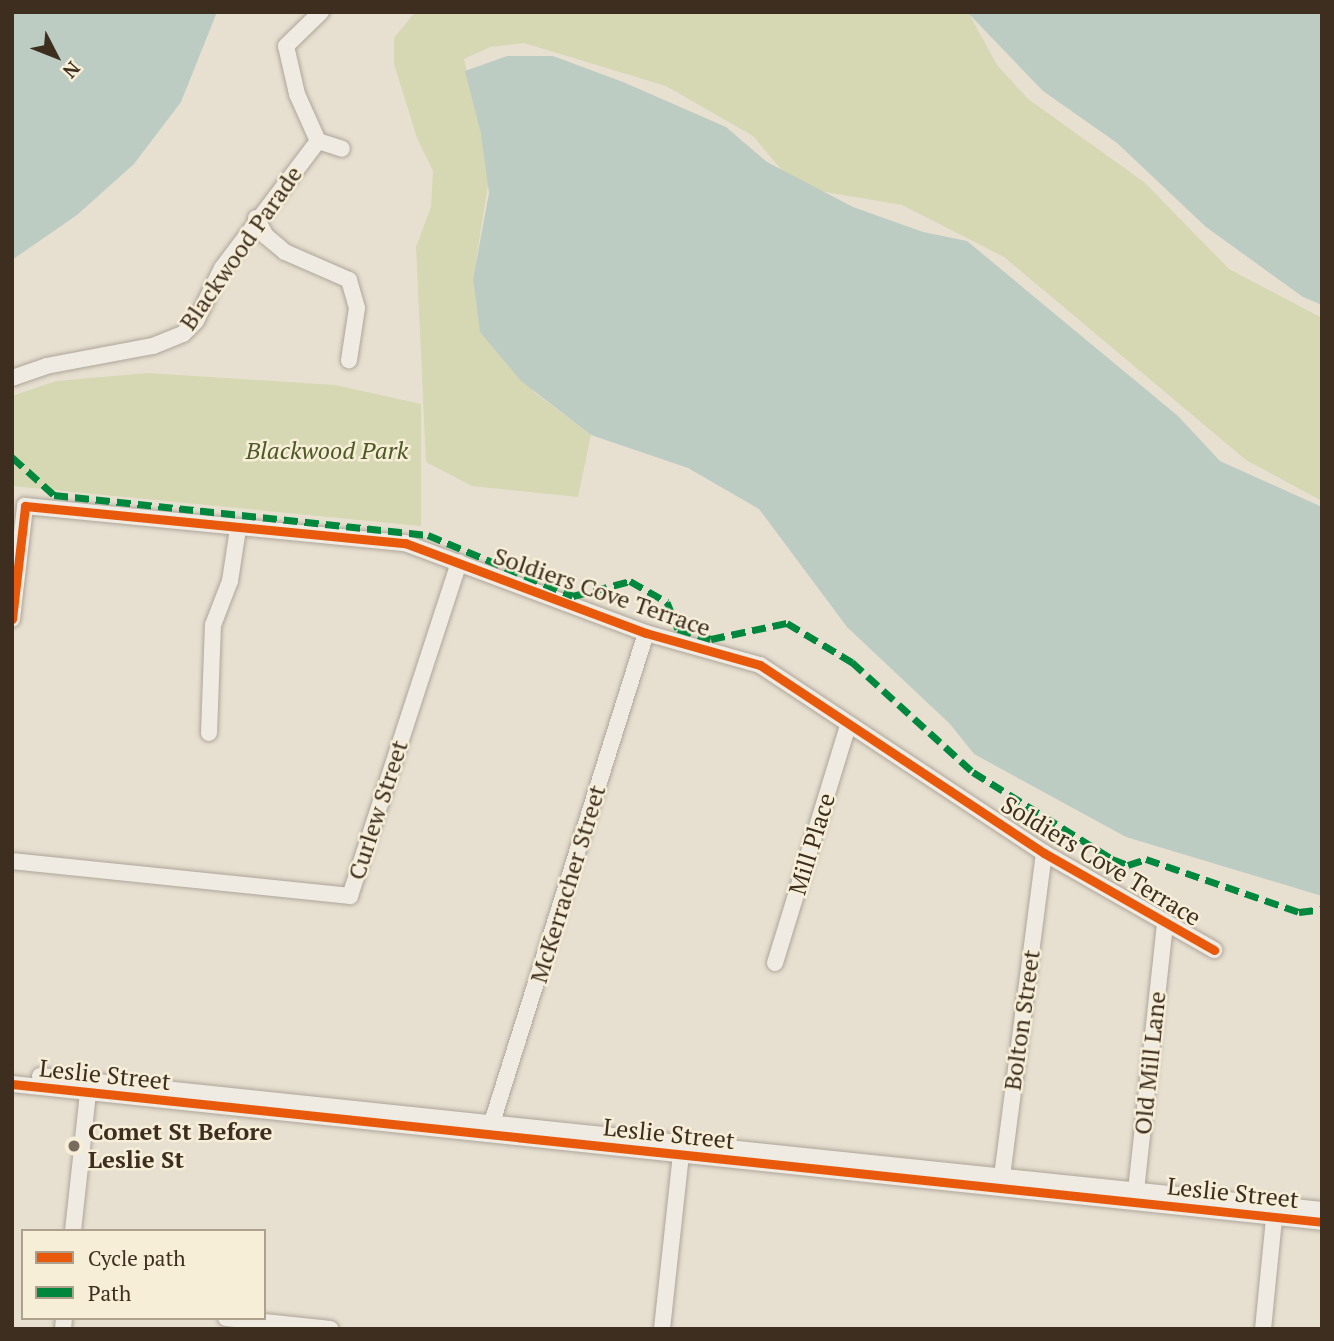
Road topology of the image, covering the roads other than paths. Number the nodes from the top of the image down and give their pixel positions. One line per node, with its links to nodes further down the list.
1 (321, 12): 2 (street, Blackwood Parade)
2 (318, 141): 3 (street); 4 (street, Blackwood Parade)
3 (342, 149)
4 (256, 218): 5 (street); 6 (street, Blackwood Parade)
5 (349, 360)
6 (12, 378)
7 (238, 529): 8 (street, Soldiers Cove Terrace); 9 (street, Soldiers Cove Terrace); 12 (street)
8 (458, 562): 10 (street, Soldiers Cove Terrace); 14 (street, Curlew Street)
9 (12, 619)
10 (646, 633): 11 (street, Soldiers Cove Terrace); 21 (street, McKerracher Street)
11 (848, 725): 13 (street, Soldiers Cove Terrace); 17 (street, Mill Place)
12 (209, 733)
13 (1044, 853): 15 (street, Soldiers Cove Terrace); 23 (street, Bolton Street)
14 (12, 861)
15 (1165, 924): 16 (street, Soldiers Cove Terrace); 24 (street, Old Mill Lane)
16 (1214, 950)
17 (775, 962)
18 (12, 1073): 20 (street, Leslie Street)
19 (12, 1084): 20 (street, Leslie Street)
20 (89, 1086): 21 (street, Leslie Street); 28 (street)
21 (490, 1129): 22 (street, Leslie Street)
22 (682, 1148): 23 (street, Leslie Street); 31 (street)
23 (1002, 1182): 24 (street, Leslie Street)
24 (1135, 1196): 26 (street, Leslie Street)
25 (1322, 1210): 26 (street, Leslie Street)
26 (1275, 1211): 27 (street, Leslie Street); 32 (street)
27 (1322, 1222)
28 (73, 1229)
29 (245, 1320): 30 (street)
30 (330, 1329)
31 (662, 1329)
32 (1263, 1329)

